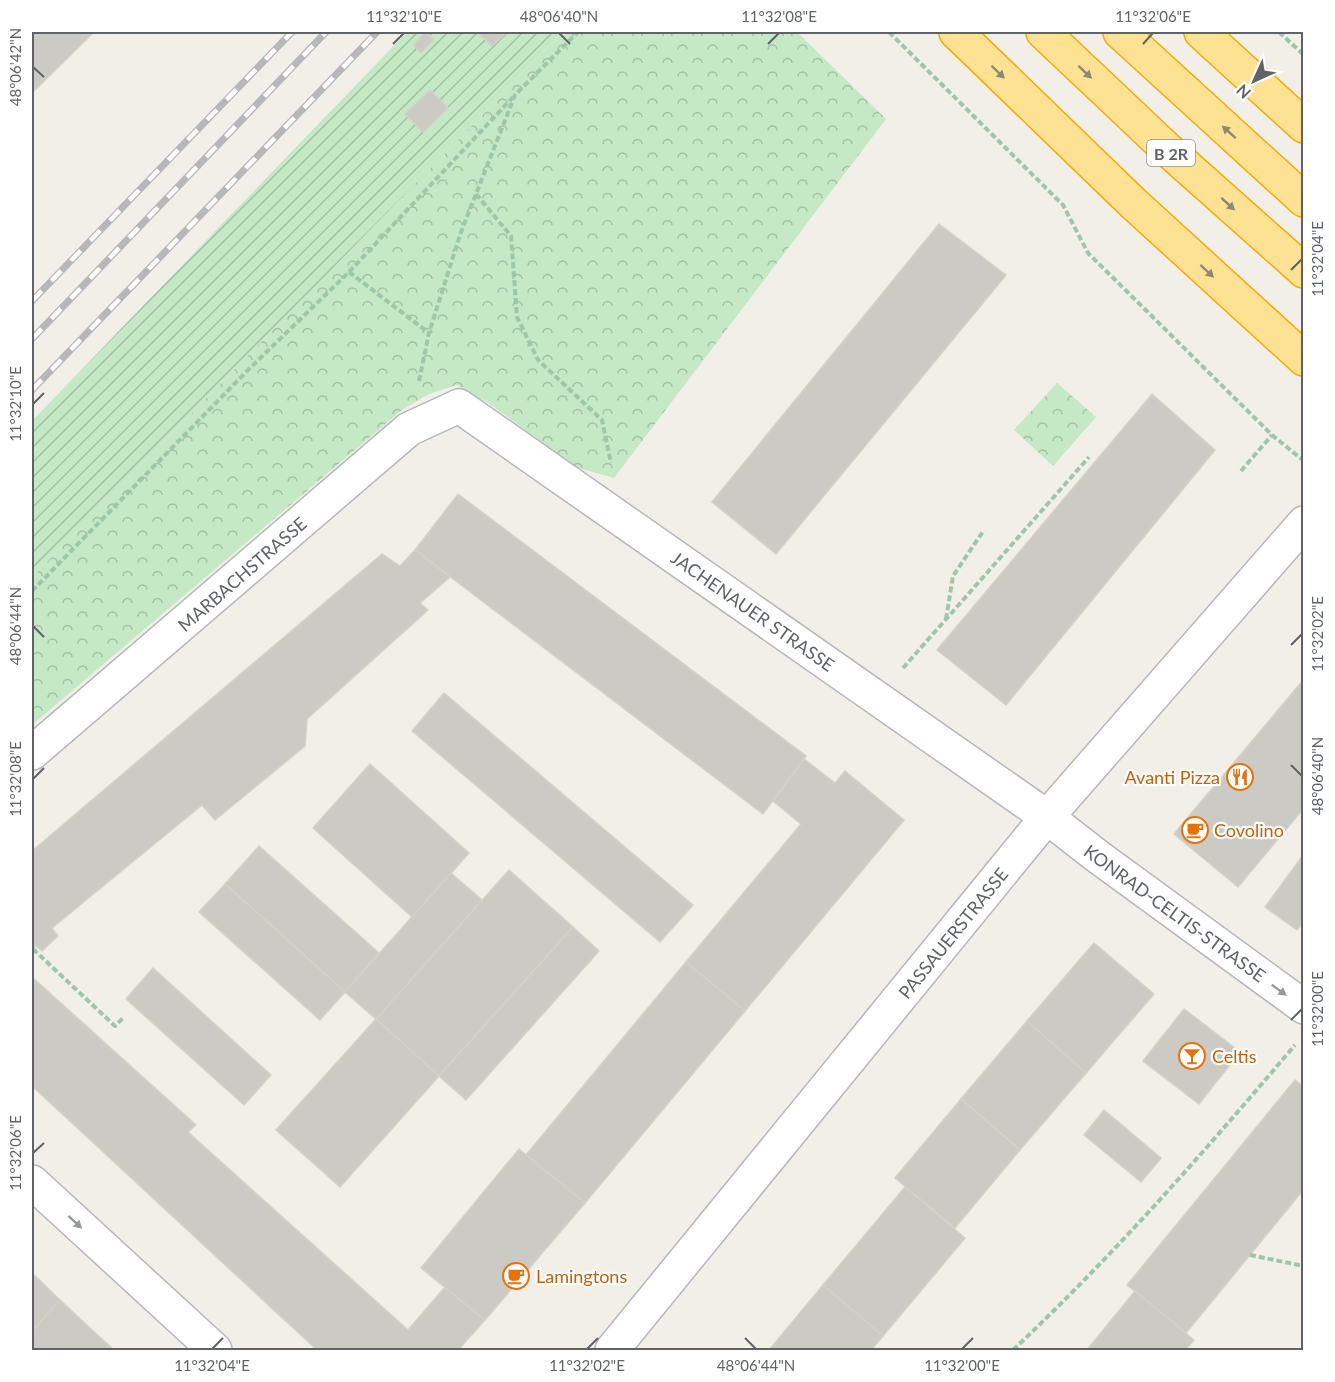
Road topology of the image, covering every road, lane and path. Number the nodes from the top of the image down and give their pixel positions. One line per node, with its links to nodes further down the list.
1 (578, 32): 9 (path)
2 (889, 32): 19 (path)
3 (956, 32): 16 (highway, one-way to 16)
4 (1042, 32): 13 (highway, B 2R, one-way to 13)
5 (1120, 32): 12 (highway, one-way to 5)
6 (1202, 32): 10 (highway)
7 (1279, 32): 8 (path)
8 (1304, 55)
9 (515, 95): 11 (path); 14 (path)
10 (1304, 126)
11 (476, 194): 15 (path); 22 (path)
12 (1304, 200)
13 (1304, 271)
14 (350, 272): 15 (path); 26 (path)
15 (429, 333): 18 (path)
16 (1304, 359)
17 (459, 406): 18 (street, MARBACHSTRASSE); 28 (street, JACHENAUER STRASSE)
18 (409, 429): 29 (street, MARBACHSTRASSE)
19 (1272, 435): 21 (path); 23 (path)
20 (1089, 457): 27 (path)
21 (1304, 461)
22 (611, 467)
23 (1241, 471)
24 (1304, 523): 30 (street, PASSAUERSTRASSE)
25 (984, 530): 27 (path)
26 (32, 591)
27 (946, 620): 28 (path)
28 (877, 698): 30 (street, JACHENAUER STRASSE)
29 (32, 753)
30 (1047, 817): 32 (street, KONRAD-CELTIS-STRASSE, one-way to 32); 39 (street, PASSAUERSTRASSE)
31 (33, 949): 33 (path)
32 (1304, 1007)
33 (123, 1017)
34 (1296, 1044): 40 (path)
35 (32, 1182): 38 (street, one-way to 38)
36 (1250, 1255): 37 (path)
37 (1304, 1266)
38 (215, 1350)
39 (612, 1350)
40 (1013, 1350)

